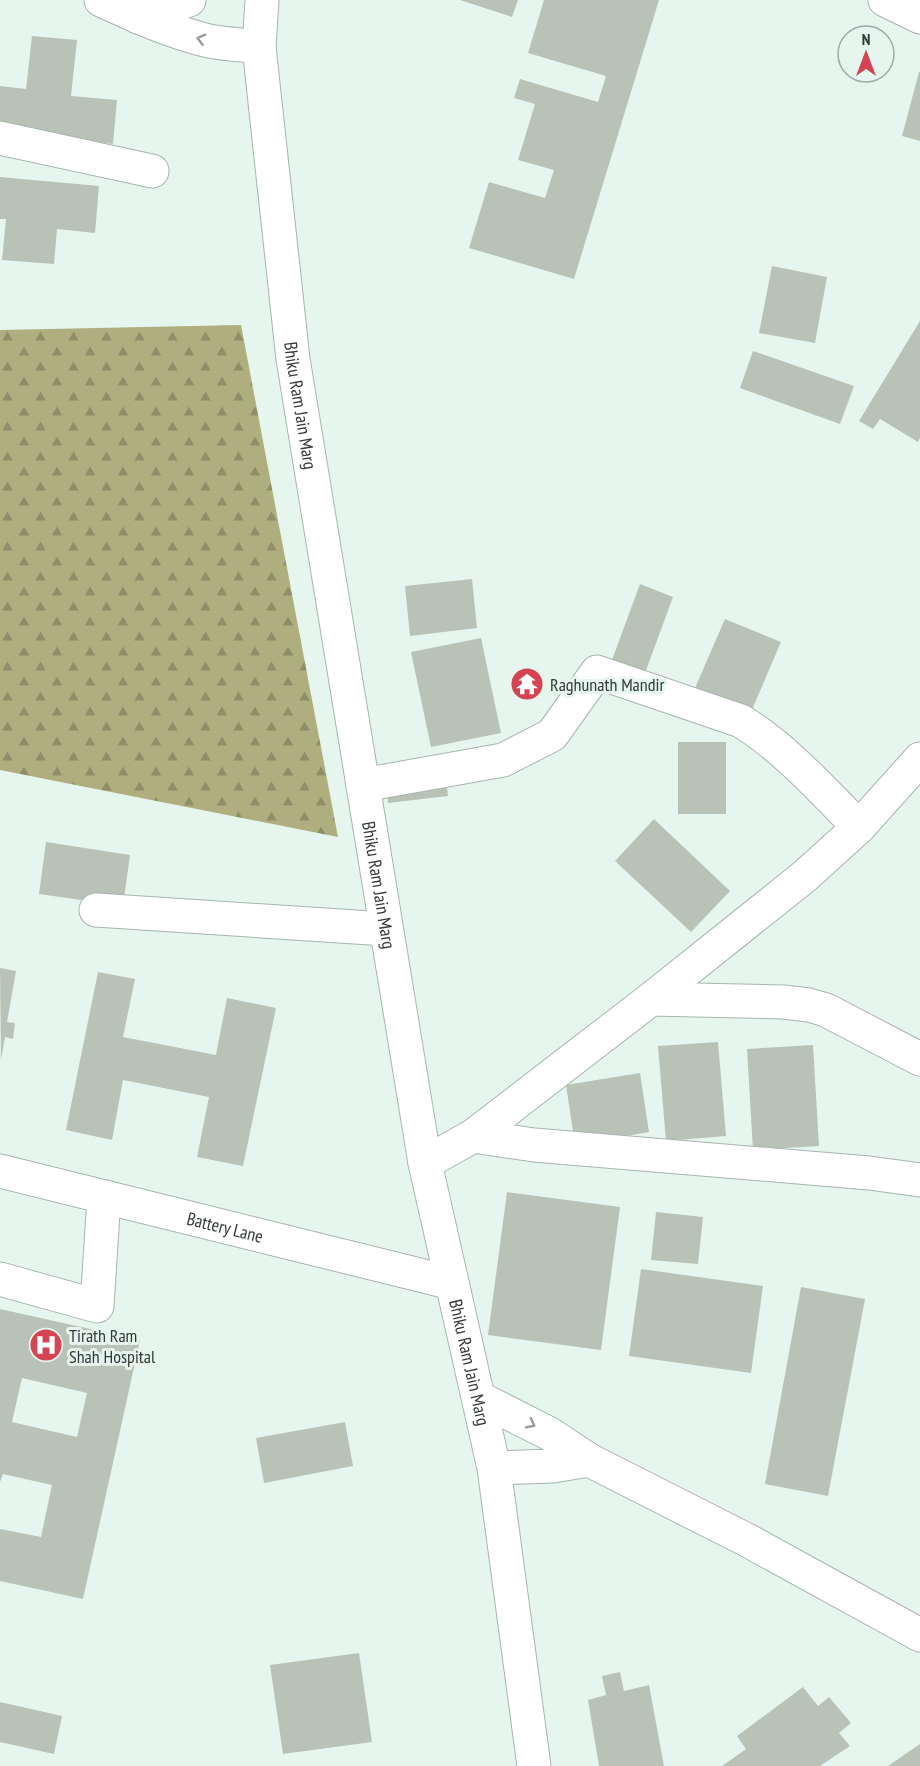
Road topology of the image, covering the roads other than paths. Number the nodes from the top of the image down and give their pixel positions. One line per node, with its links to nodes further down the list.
1 (100, 0): 5 (street)
2 (189, 0): 5 (street)
3 (262, 0): 7 (street, Bhiku Ram Jain Marg)
4 (885, 0): 6 (street)
5 (138, 17): 7 (street, one-way to 5)
6 (920, 17)
7 (259, 47): 11 (street, Bhiku Ram Jain Marg)
8 (0, 138): 9 (street)
9 (152, 171)
10 (920, 759): 12 (street)
11 (363, 785): 12 (street); 14 (street, Bhiku Ram Jain Marg)
12 (859, 827): 15 (street)
13 (96, 910): 14 (street)
14 (386, 929): 18 (street, Bhiku Ram Jain Marg)
15 (651, 999): 16 (street); 17 (street)
16 (920, 1059)
17 (473, 1136): 18 (street); 20 (street)
18 (425, 1163): 23 (street, Bhiku Ram Jain Marg)
19 (0, 1171): 21 (street, Battery Lane)
20 (920, 1180)
21 (104, 1197): 22 (street); 23 (street, Battery Lane)
22 (0, 1280)
23 (452, 1283): 24 (street, Bhiku Ram Jain Marg)
24 (479, 1398): 25 (street, one-way to 25); 26 (street, Bhiku Ram Jain Marg)
25 (589, 1460): 26 (street); 27 (street)
26 (494, 1468): 28 (street, Bhiku Ram Jain Marg)
27 (920, 1635)
28 (534, 1766)

